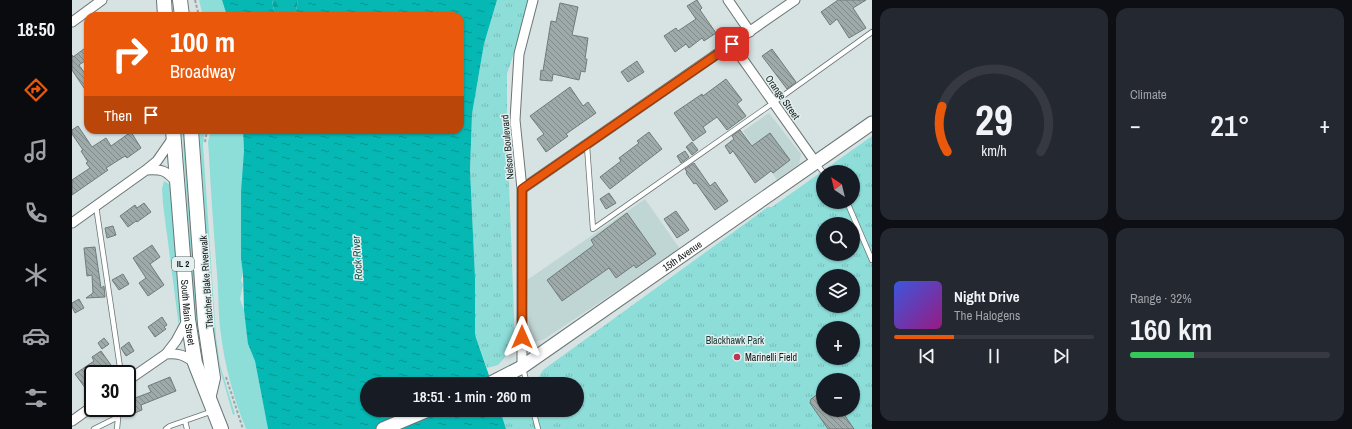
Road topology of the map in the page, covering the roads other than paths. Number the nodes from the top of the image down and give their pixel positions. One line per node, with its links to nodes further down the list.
1 (102, 0): 7 (street)
2 (164, 0): 8 (main road)
3 (180, 0): 9 (main road)
4 (533, 0): 25 (street, Nelson Boulevard)
5 (728, 0): 12 (street)
6 (796, 0): 12 (street)
7 (86, 12)
8 (165, 12)
9 (182, 12)
10 (84, 13): 11 (street)
11 (72, 22)
12 (750, 32): 14 (street)
13 (872, 32): 15 (lane)
14 (732, 44): 15 (street, Orange Street); 19 (street)
15 (773, 103): 19 (lane); 20 (street, Orange Street)
16 (872, 123): 21 (main road, 15th Avenue)
17 (173, 134): 22 (street); 24 (main road, South Main Street / IL 2)
18 (191, 134): 38 (main road, South Main Street / IL 2)
19 (587, 146): 25 (street)
20 (819, 165)
21 (822, 165)
22 (146, 170): 24 (street); 26 (street)
23 (816, 170): 34 (main road, 15th Avenue)
24 (177, 183): 30 (main road, South Main Street / IL 2)
25 (522, 189): 34 (street, Nelson Boulevard)
26 (96, 206): 28 (street); 33 (lane)
27 (850, 209): 29 (lane)
28 (72, 223)
29 (872, 260)
30 (188, 319): 31 (street); 32 (main road, South Main Street / IL 2)
31 (166, 354): 32 (street); 35 (street)
32 (195, 362): 38 (main road, South Main Street / IL 2)
33 (120, 365)
34 (522, 367): 36 (main road, 15th Avenue); 37 (lane)
35 (136, 376)
36 (502, 377)
37 (525, 377)
38 (209, 395): 46 (main road, South Main Street / IL 2)
39 (84, 412): 44 (street)
40 (111, 417): 47 (lane)
41 (118, 417): 48 (lane)
42 (411, 417): 51 (main road)
43 (535, 417): 52 (lane)
44 (72, 420)
45 (184, 421): 46 (lane); 49 (lane); 50 (lane)
46 (219, 422)
47 (94, 429)
48 (117, 429)
49 (166, 429)
50 (187, 429)
51 (383, 429)
52 (538, 429)

